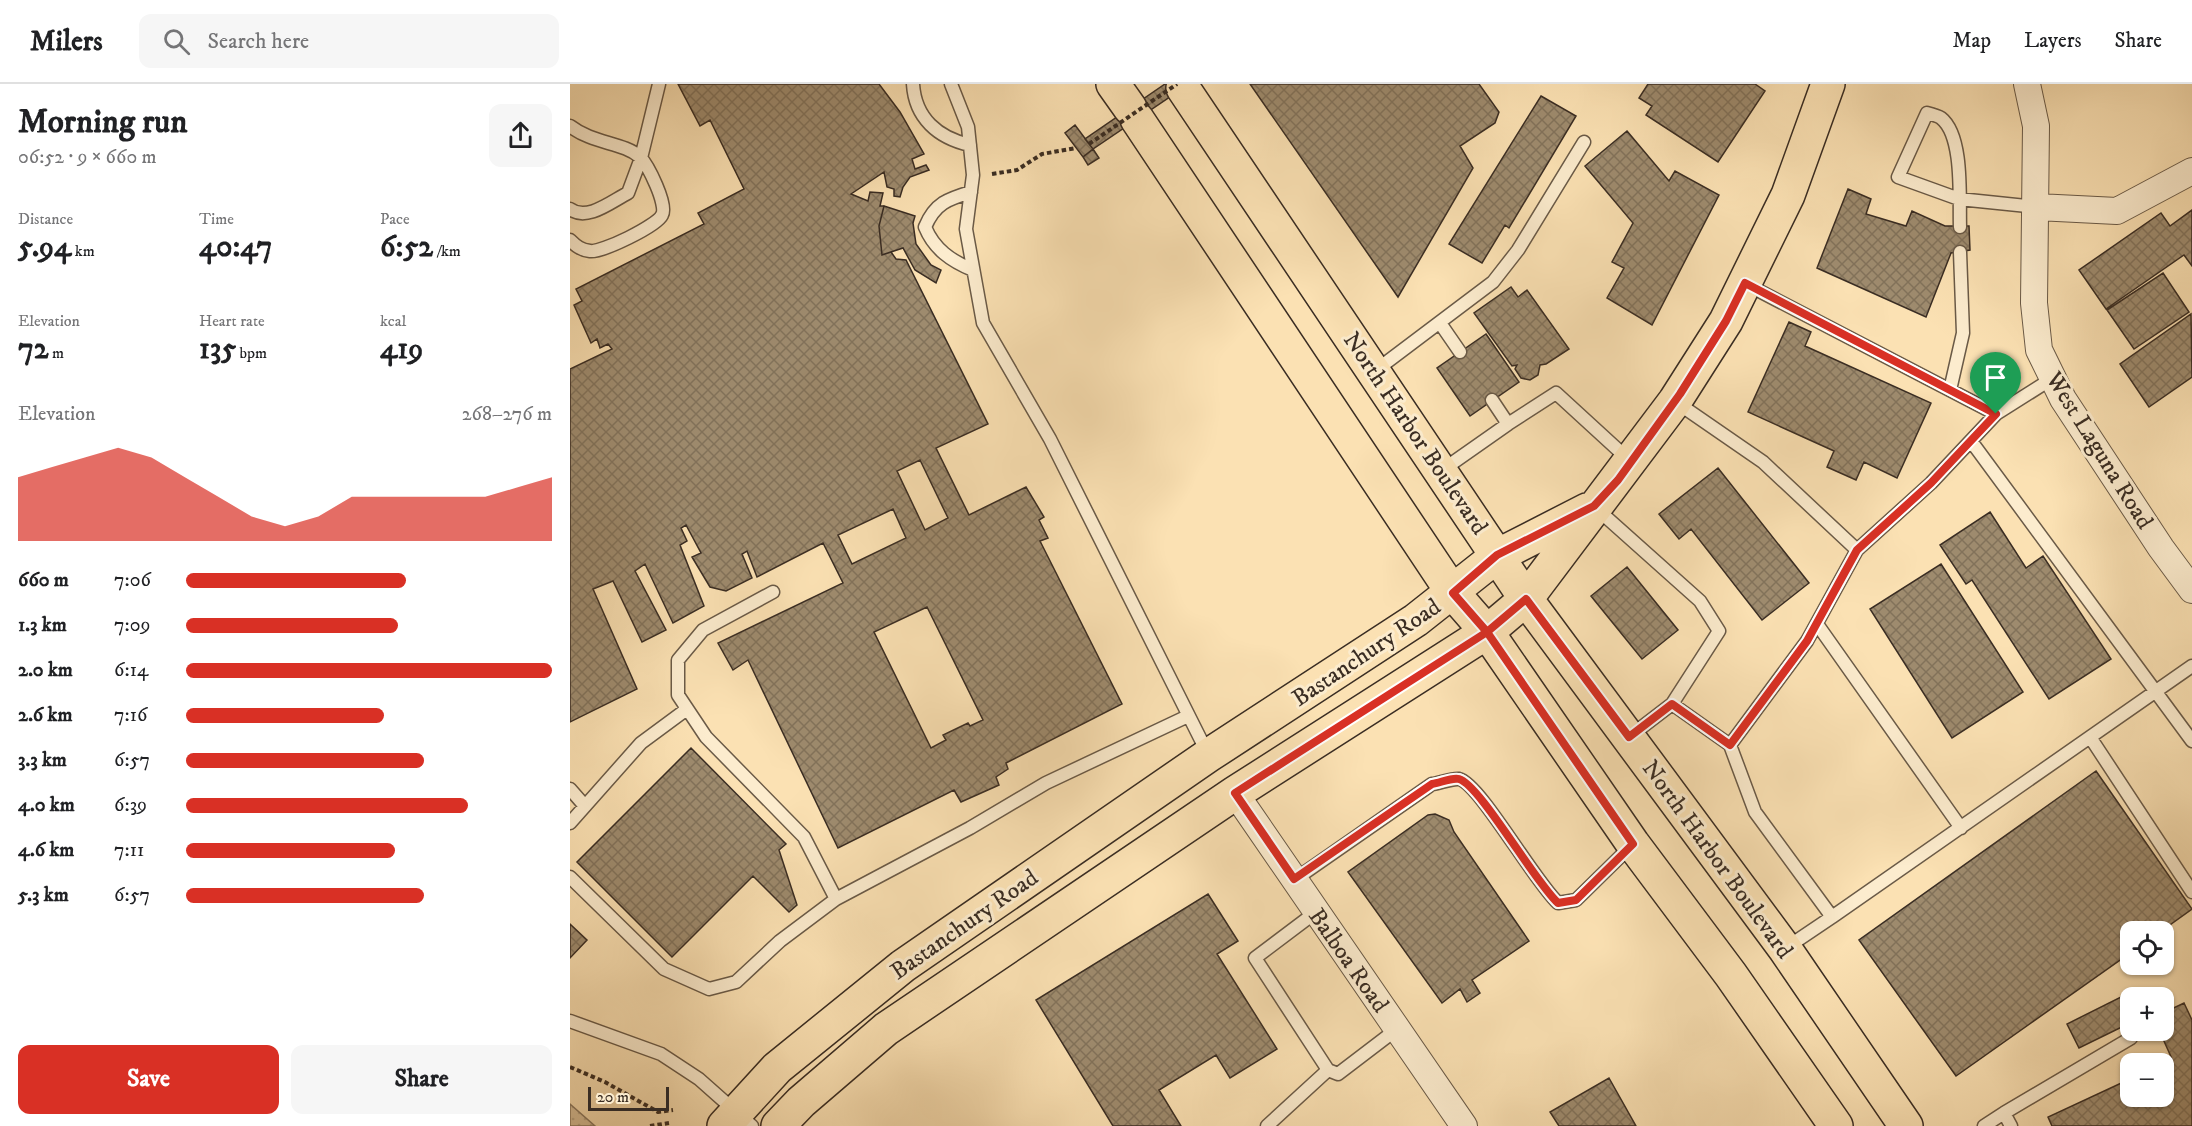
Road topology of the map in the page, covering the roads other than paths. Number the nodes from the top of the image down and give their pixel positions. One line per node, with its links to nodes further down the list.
1 (659, 84): 11 (lane)
2 (913, 84): 10 (lane)
3 (951, 84): 10 (lane)
4 (1828, 84): 21 (main road)
5 (2028, 84): 15 (street, West Laguna Road)
6 (1180, 86): 24 (main road, North Harbor Boulevard)
7 (1127, 104): 39 (main road)
8 (570, 126): 11 (lane)
9 (1584, 142): 22 (lane)
10 (970, 145): 13 (lane)
11 (641, 158): 16 (lane); 18 (lane)
12 (2191, 174): 15 (street)
13 (971, 192): 20 (lane); 20 (lane)
14 (1959, 199): 14 (lane); 15 (lane); 17 (lane)
15 (2037, 207): 25 (street, West Laguna Road)
16 (570, 209)
17 (1960, 227)
18 (570, 240)
19 (1960, 252): 26 (lane)
20 (973, 270): 47 (lane)
21 (1745, 283): 26 (lane); 28 (main road)
22 (1440, 322): 23 (lane); 24 (lane)
23 (1460, 352)
24 (1374, 372): 33 (main road, North Harbor Boulevard)
25 (2053, 378): 29 (lane); 37 (street, West Laguna Road)
26 (1950, 390): 29 (lane)
27 (1492, 400): 30 (lane)
28 (1675, 401): 32 (main road); 35 (lane)
29 (1996, 414): 31 (lane)
30 (1509, 424): 32 (lane); 33 (lane)
31 (1971, 441): 35 (lane); 44 (lane)
32 (1631, 462): 34 (main road)
33 (1441, 471): 36 (main road, North Harbor Boulevard)
34 (1594, 506): 36 (main road, Bastanchury Road); 40 (main road, Bastanchury Road); 45 (lane)
35 (1857, 550): 41 (lane)
36 (1497, 555): 39 (main road, Bastanchury Road); 40 (main road, North Harbor Boulevard)
37 (2192, 590)
38 (773, 592): 46 (lane)
39 (1453, 593): 42 (main road); 52 (main road, Bastanchury Road)
40 (1526, 599): 42 (main road, Bastanchury Road); 48 (main road, North Harbor Boulevard)
41 (1817, 624): 51 (lane); 57 (lane)
42 (1487, 632): 54 (main road, Bastanchury Road); 58 (main road)
43 (2192, 666): 44 (lane)
44 (2156, 691): 49 (lane); 50 (lane)
45 (1672, 704): 48 (lane); 51 (lane)
46 (687, 709): 55 (lane); 62 (lane)
47 (1188, 716): 52 (lane); 62 (lane)
48 (1629, 737): 65 (main road, North Harbor Boulevard)
49 (2090, 737): 57 (lane); 61 (lane)
50 (2192, 741)
51 (1730, 745): 64 (lane)
52 (1209, 755): 71 (main road, Bastanchury Road)
53 (570, 789): 55 (lane)
54 (1235, 793): 60 (street, Balboa Road); 72 (main road, Bastanchury Road)
55 (585, 805): 56 (lane)
56 (570, 823)
57 (1961, 828): 64 (lane)
58 (1633, 844): 60 (lane); 75 (main road)
59 (570, 877): 62 (lane)
60 (1294, 879): 63 (street, Balboa Road)
61 (2192, 892)
62 (836, 899)
63 (1316, 912): 67 (street, Balboa Road); 69 (lane)
64 (1832, 917): 65 (lane)
65 (1785, 949): 76 (main road, North Harbor Boulevard)
66 (570, 1021): 71 (lane)
67 (1397, 1029): 69 (lane); 74 (street, Balboa Road)
68 (2126, 1041): 70 (lane)
69 (1328, 1070): 73 (lane)
70 (2004, 1113): 77 (lane); 78 (lane)
71 (737, 1121)
72 (777, 1126)
73 (1267, 1126)
74 (1464, 1126)
75 (1836, 1126)
76 (1906, 1126)
77 (1984, 1126)
78 (2011, 1126)

